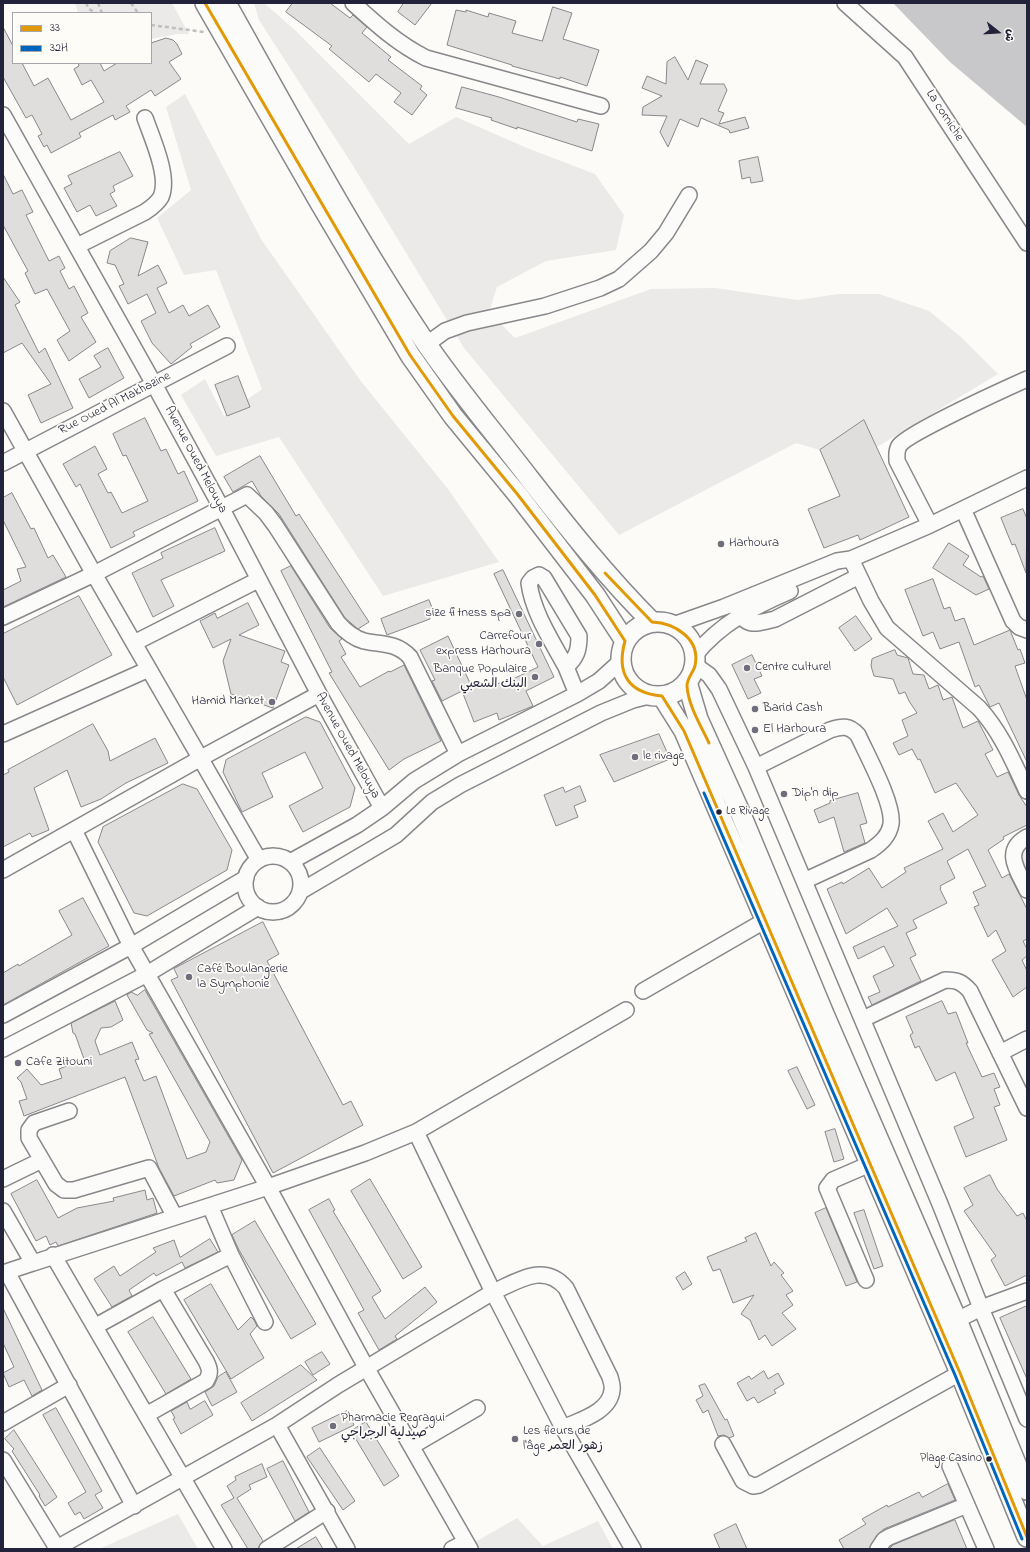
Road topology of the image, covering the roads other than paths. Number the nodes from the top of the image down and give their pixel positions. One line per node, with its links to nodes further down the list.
1 (205, 3): 31 (main road)
2 (226, 3): 11 (main road)
3 (353, 3): 5 (street)
4 (845, 3): 9 (street, La corniche)
5 (601, 106)
6 (145, 118): 10 (street)
7 (4, 120): 10 (street, Avenue Oued Melouya)
8 (689, 195): 11 (street)
9 (1027, 243)
10 (77, 246): 14 (street, Avenue Oued Melouya)
11 (427, 344): 28 (main road)
12 (227, 346): 14 (street, Rue Oued Al Makhazine)
13 (1027, 378): 21 (street)
14 (154, 384): 16 (street, Rue Oued Al Makhazine); 19 (street, Avenue Oued Melouya)
15 (3, 411): 16 (street)
16 (25, 451): 17 (street, Rue Oued Al Makhazine); 23 (street)
17 (3, 463)
18 (1027, 478): 20 (street)
19 (222, 509): 23 (street); 25 (street, Avenue Oued Melouya); 41 (street)
20 (963, 509): 21 (street); 30 (street)
21 (930, 525): 22 (street)
22 (851, 559): 24 (street); 26 (street)
23 (94, 574): 27 (street); 32 (street)
24 (859, 576): 26 (street); 44 (street)
25 (258, 580): 32 (street); 37 (street, Avenue Oued Melouya)
26 (737, 609): 29 (street); 35 (street)
27 (3, 617)
28 (652, 622): 29 (main road); 31 (main road)
29 (673, 625): 35 (main road)
30 (1027, 630)
31 (625, 642): 33 (main road)
32 (134, 643): 36 (street)
33 (620, 661): 38 (street); 39 (main road)
34 (566, 667): 34 (street); 38 (street)
35 (692, 667): 39 (main road); 43 (street); 85 (main road)
36 (149, 669): 40 (street); 42 (street)
37 (318, 694): 42 (street); 45 (street, Avenue Oued Melouya)
38 (577, 694): 41 (street)
39 (655, 696): 54 (street); 56 (main road)
40 (3, 734)
41 (458, 754): 45 (street)
42 (201, 758): 46 (street); 48 (street)
43 (756, 767): 52 (street); 52 (street)
44 (1027, 791)
45 (382, 808): 49 (street)
46 (74, 830): 50 (street); 57 (street)
47 (1027, 837): 53 (street)
48 (259, 860): 49 (street); 51 (street)
49 (290, 862): 54 (street)
50 (3, 870)
51 (246, 878): 55 (street); 57 (street)
52 (804, 881): 62 (street)
53 (1027, 890)
54 (300, 891): 55 (street)
55 (258, 907): 58 (street)
56 (766, 920): 59 (street); 70 (main road)
57 (131, 946): 58 (street); 61 (street)
58 (147, 974): 64 (street); 72 (street)
59 (644, 991)
60 (626, 1010): 68 (street)
61 (3, 1014)
62 (863, 1019): 65 (street); 84 (street)
63 (1027, 1039): 65 (street)
64 (3, 1049)
65 (1000, 1053): 66 (street)
66 (1027, 1108)
67 (69, 1111): 69 (street)
68 (416, 1132): 72 (street); 83 (street)
69 (42, 1160): 71 (street); 75 (street)
70 (870, 1164): 80 (street); 89 (main road)
71 (3, 1179)
72 (268, 1187): 73 (street); 88 (street)
73 (210, 1206): 75 (street); 77 (street)
74 (3, 1211): 78 (street)
75 (175, 1217): 76 (street)
76 (53, 1255): 78 (street); 87 (street)
77 (231, 1255): 81 (street); 86 (street)
78 (33, 1262): 79 (street)
79 (5, 1272): 90 (street)
80 (866, 1280)
81 (164, 1289): 87 (street); 92 (street)
82 (1027, 1291): 84 (street)
83 (493, 1292): 88 (street); 96 (street); 96 (street)
84 (981, 1308): 85 (street); 93 (street)
85 (957, 1320): 102 (main road)
86 (265, 1322)
87 (96, 1326): 92 (street)
88 (367, 1369): 95 (street); 98 (street)
89 (960, 1373): 97 (street); 106 (main road)
90 (69, 1384): 94 (street); 104 (street)
91 (477, 1408): 98 (street)
92 (146, 1415): 101 (street)
93 (1027, 1419)
94 (3, 1423)
95 (277, 1426): 101 (street); 105 (street)
96 (563, 1428): 113 (street)
97 (723, 1444)
98 (412, 1446): 107 (street)
99 (3, 1460): 108 (street)
100 (950, 1466): 103 (street)
101 (182, 1480): 104 (street); 109 (street)
102 (1027, 1490)
103 (967, 1505): 114 (street); 115 (street)
104 (134, 1506): 108 (street)
105 (327, 1511): 110 (street); 111 (street)
106 (1027, 1537)
107 (468, 1545): 112 (street)
108 (56, 1548)
109 (224, 1549)
110 (267, 1549)
111 (347, 1549)
112 (452, 1549)
113 (633, 1549)
114 (878, 1549)
115 (986, 1549)

